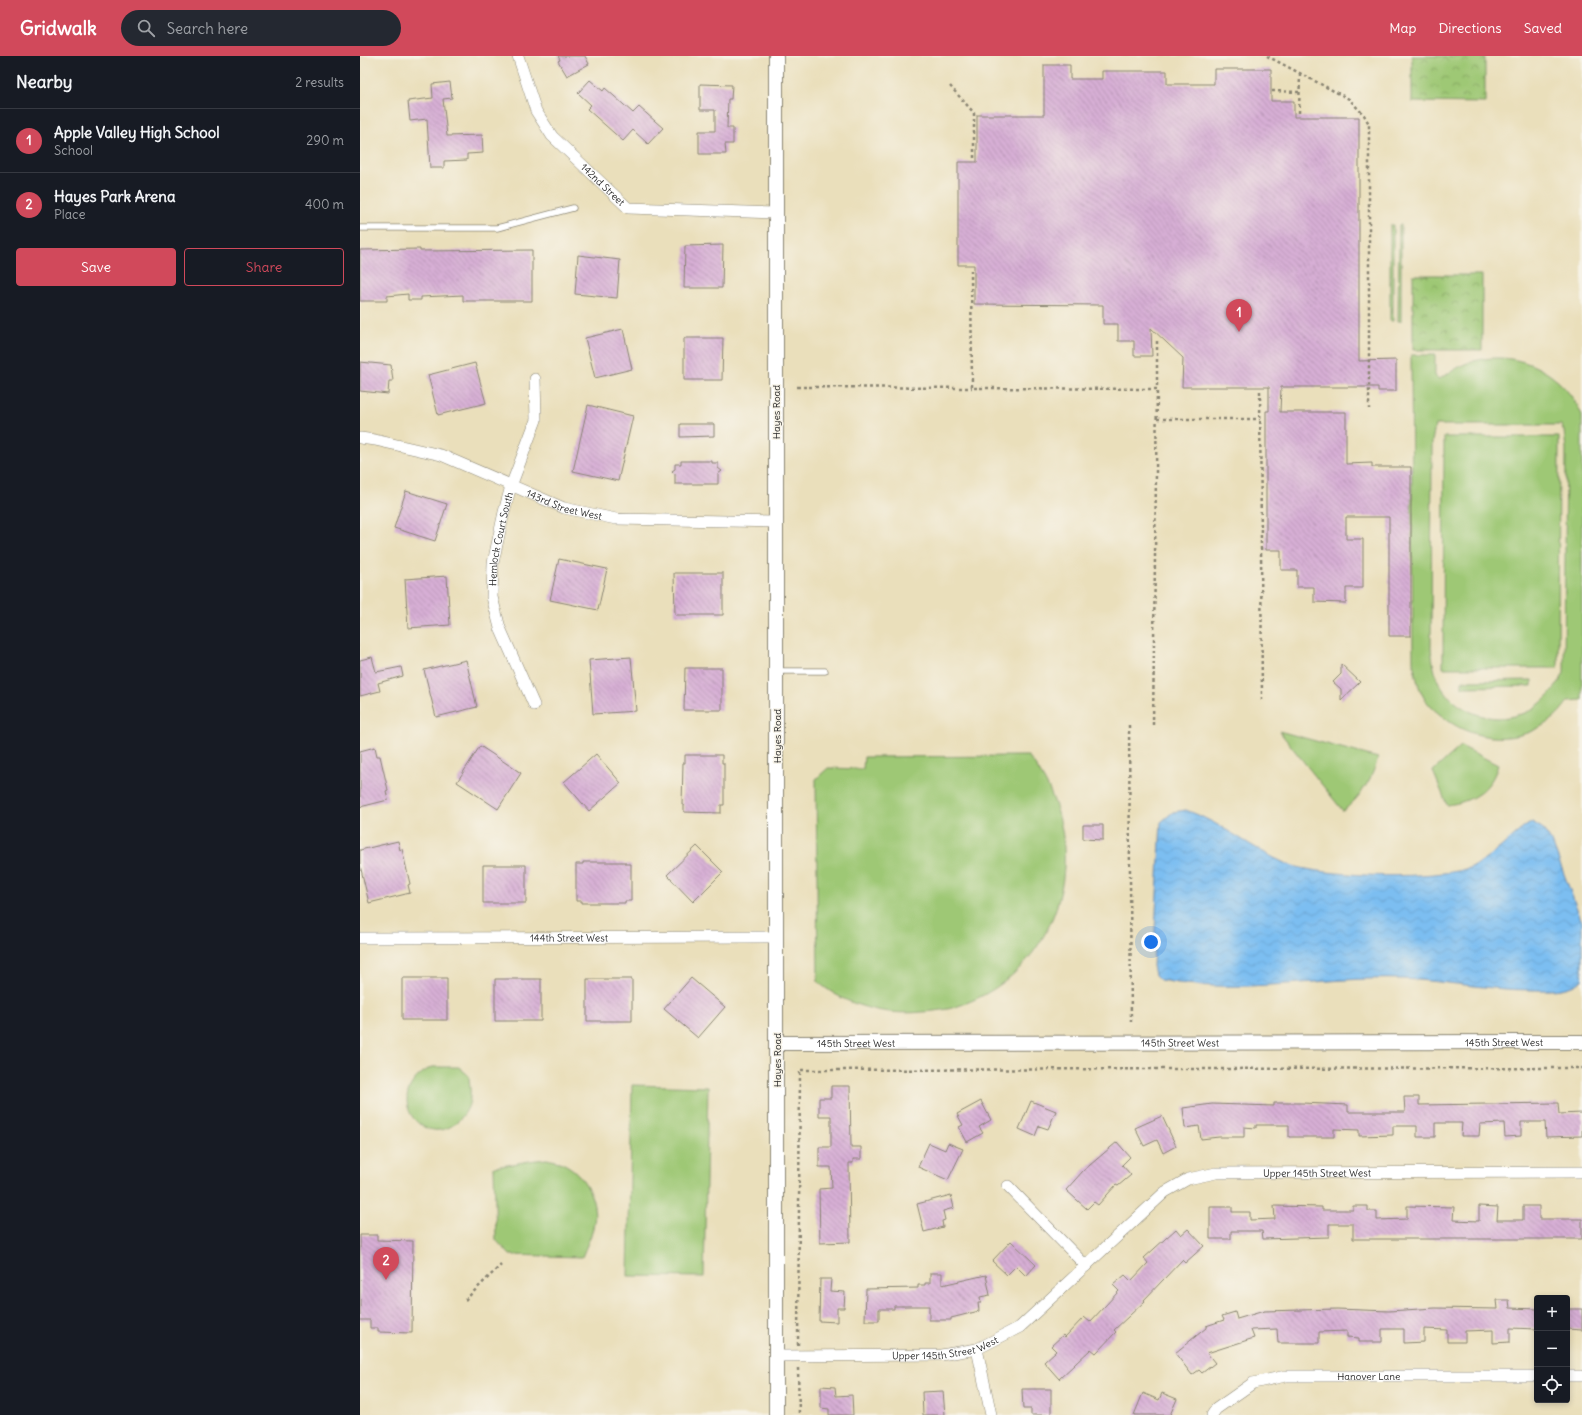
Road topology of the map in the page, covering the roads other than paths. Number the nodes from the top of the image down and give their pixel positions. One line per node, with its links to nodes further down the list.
1 (518, 56): 4 (street, 142nd Street)
2 (776, 56): 4 (street, Hayes Road)
3 (573, 208): 5 (lane)
4 (775, 213): 9 (street, Hayes Road)
5 (360, 228)
6 (535, 379): 8 (street, Hemlock Court South)
7 (360, 438): 8 (street, 143rd Street West)
8 (510, 486): 9 (street, 143rd Street West); 12 (street, Hemlock Court South)
9 (777, 522): 10 (street, Hayes Road)
10 (777, 671): 11 (lane); 13 (street, Hayes Road)
11 (826, 671)
12 (534, 706)
13 (777, 937): 14 (street, 144th Street West); 16 (street, Hayes Road)
14 (360, 938)
15 (1582, 1042): 16 (street, 145th Street West)
16 (777, 1043): 21 (street, Hayes Road)
17 (1582, 1172): 19 (street, Upper 145th Street West)
18 (1008, 1186): 19 (street)
19 (1086, 1266): 20 (street, Upper 145th Street West)
20 (977, 1349): 21 (street, Upper 145th Street West); 26 (street)
21 (778, 1356): 25 (street, Hayes Road)
22 (1534, 1376): 27 (street, Hanover Lane)
23 (1570, 1376): 24 (street)
24 (1582, 1376)
25 (776, 1415)
26 (990, 1415)
27 (1212, 1415)

